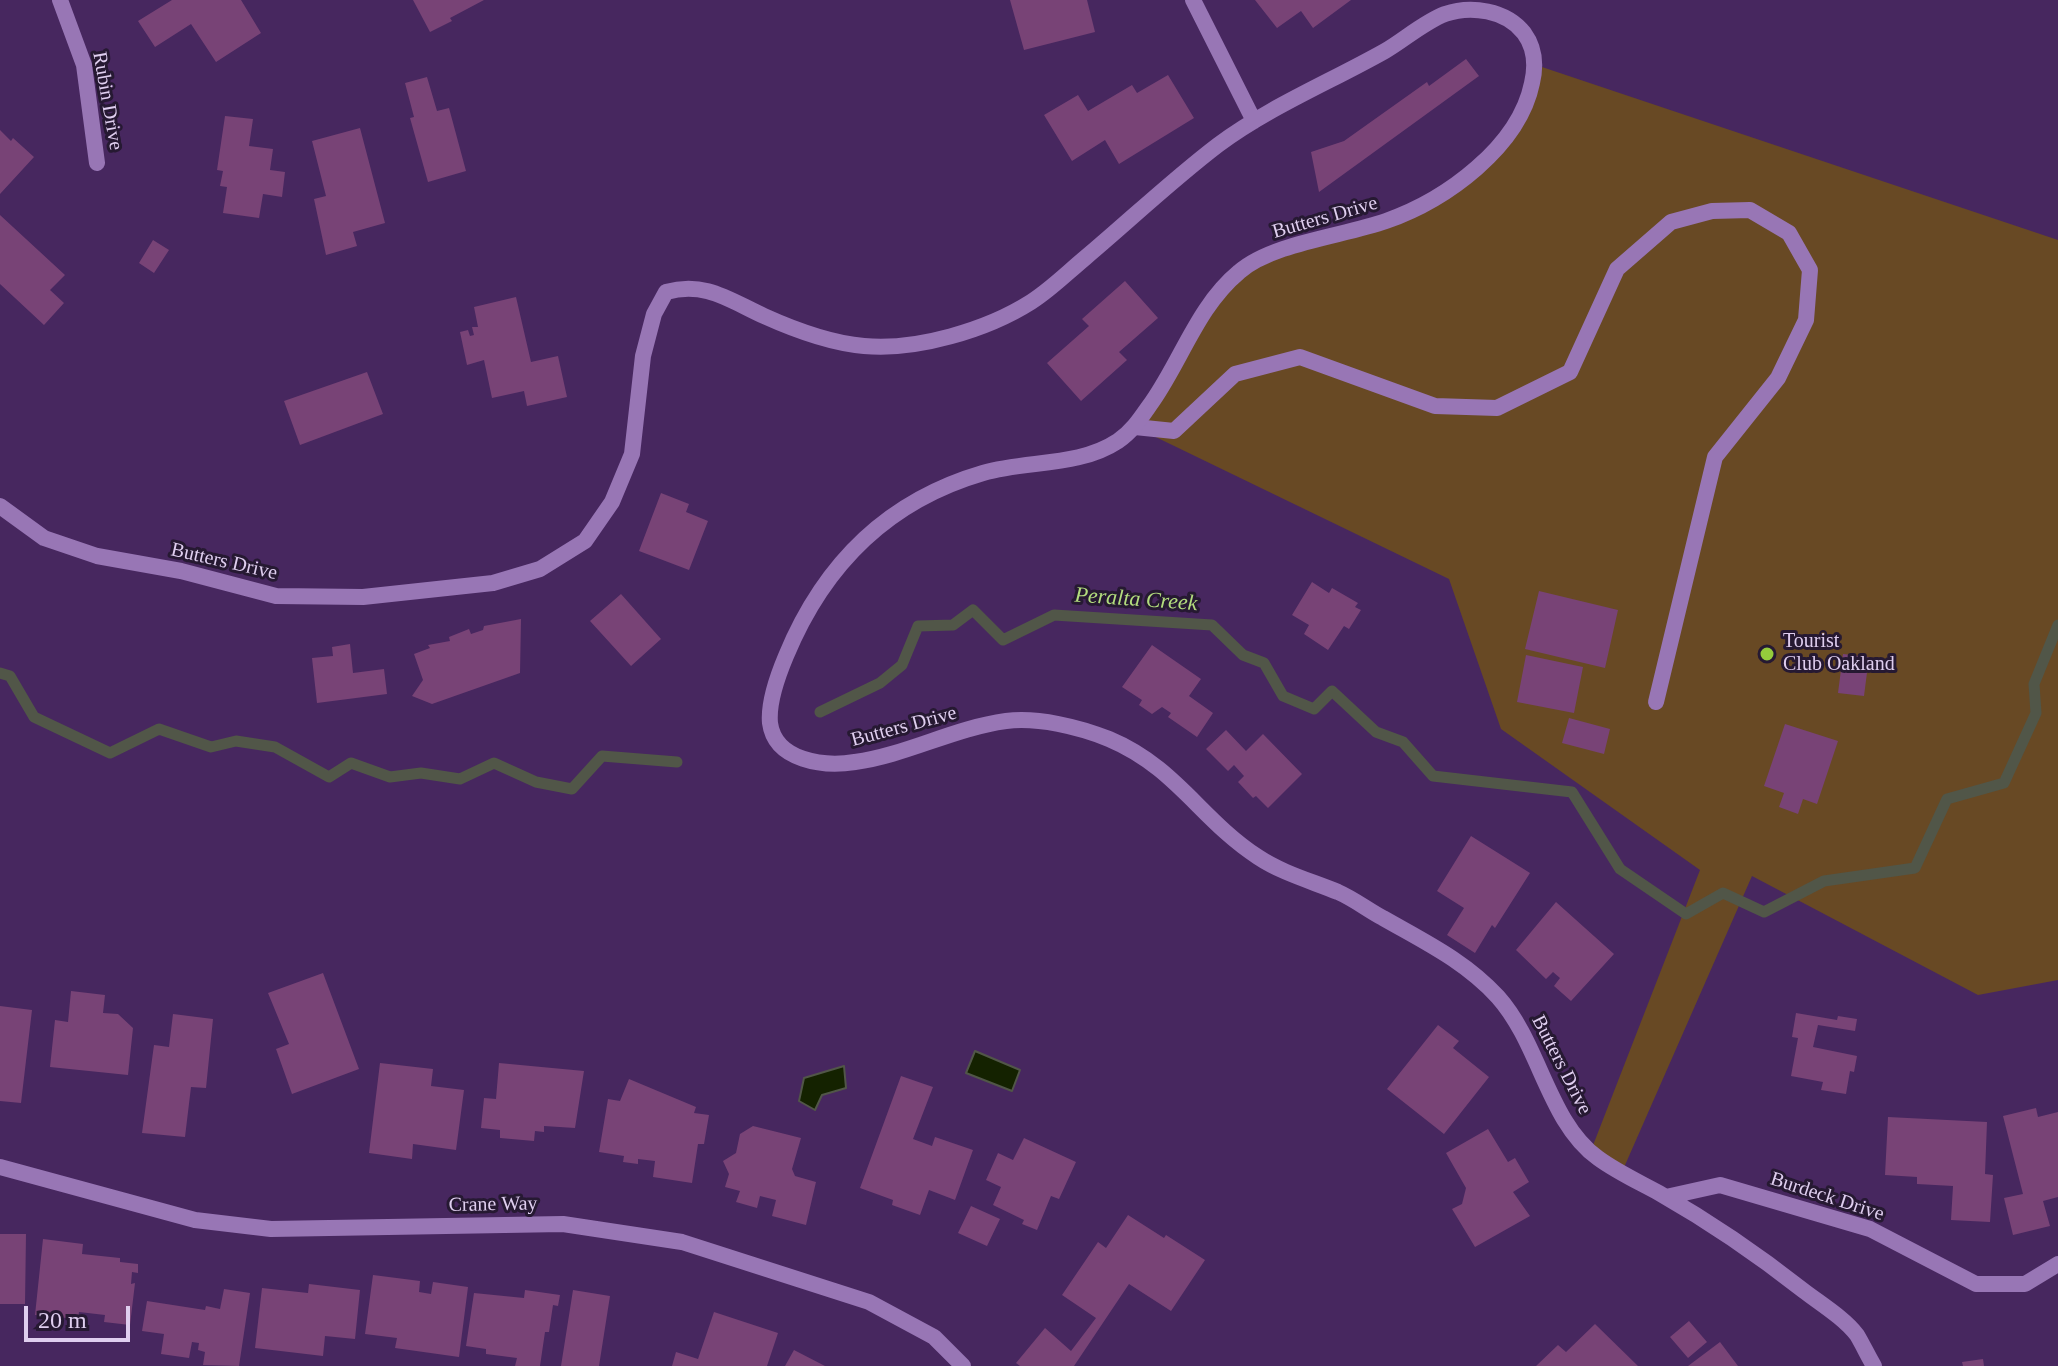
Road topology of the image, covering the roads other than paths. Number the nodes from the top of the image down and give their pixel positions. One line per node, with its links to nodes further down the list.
1 (60, 0): 4 (street, Rubin Drive)
2 (1193, 0): 3 (street)
3 (1254, 121): 5 (street, Butters Drive); 6 (street, Butters Drive)
4 (97, 163)
5 (1135, 427): 7 (street); 9 (street, Butters Drive)
6 (0, 506)
7 (1656, 702)
8 (0, 1167): 11 (street, Crane Way)
9 (1666, 1197): 10 (street, Burdeck Drive); 12 (street, Butters Drive)
10 (2058, 1264)
11 (963, 1366)
12 (1874, 1366)

